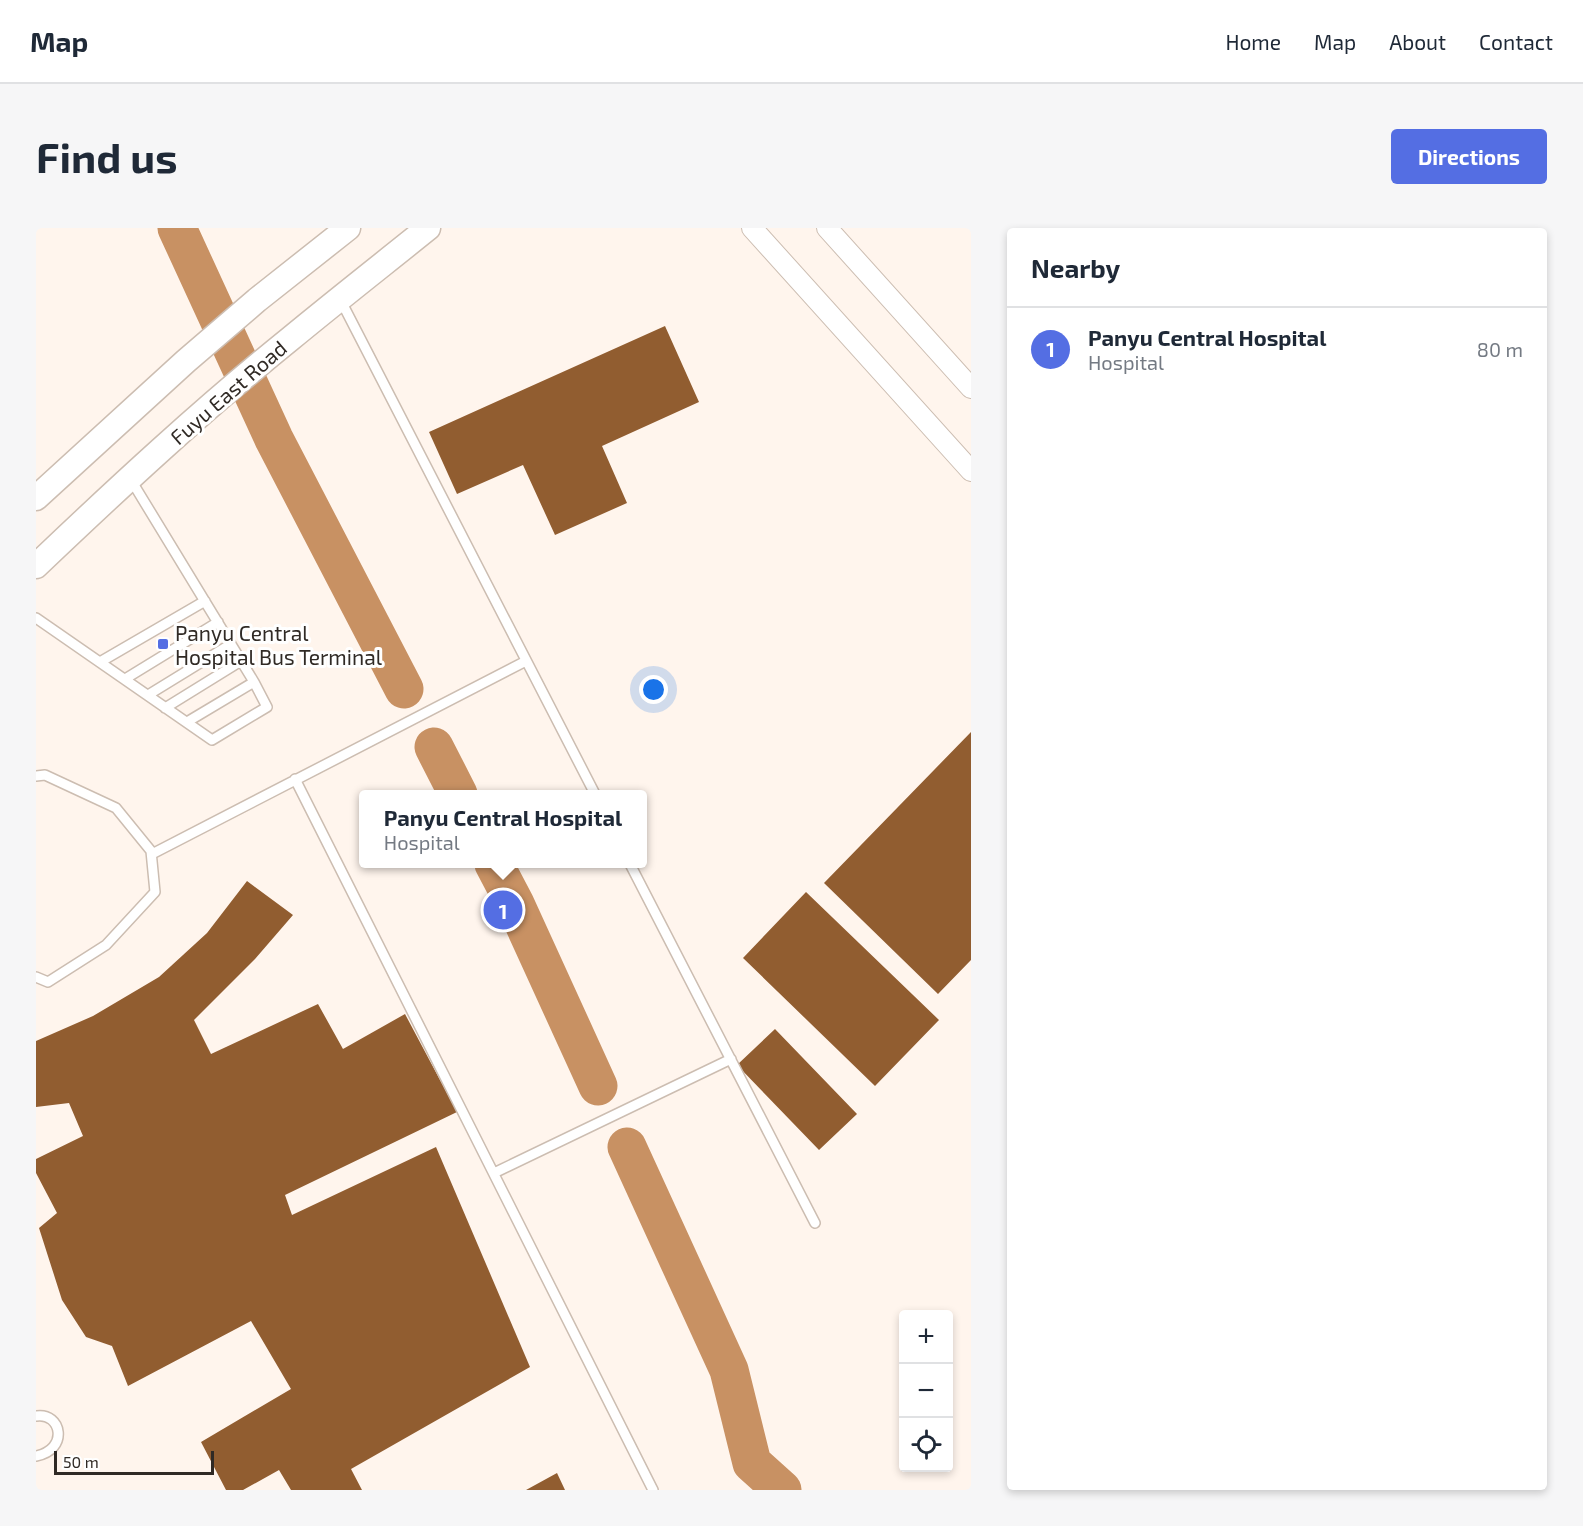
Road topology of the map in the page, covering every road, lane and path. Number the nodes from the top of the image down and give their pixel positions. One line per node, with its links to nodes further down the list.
1 (348, 228): 9 (street)
2 (428, 228): 5 (street, Fuyu East Road)
3 (752, 228): 7 (street)
4 (827, 228): 6 (street)
5 (340, 299): 8 (street, Fuyu East Road); 16 (lane)
6 (971, 388)
7 (971, 471)
8 (130, 478): 10 (street, Fuyu East Road); 11 (lane)
9 (36, 498)
10 (36, 566)
11 (205, 601): 13 (lane); 17 (lane)
12 (36, 618): 17 (lane)
13 (218, 622): 14 (lane); 18 (lane)
14 (231, 644): 15 (lane); 20 (lane)
15 (241, 661): 19 (lane); 21 (lane)
16 (526, 661): 24 (lane); 25 (lane)
17 (100, 662): 18 (lane)
18 (125, 680): 20 (lane)
19 (254, 682): 22 (lane); 22 (lane)
20 (148, 695): 21 (lane)
21 (165, 708): 22 (lane)
22 (187, 722)
23 (36, 776): 26 (lane)
24 (295, 779): 26 (lane); 30 (lane)
25 (592, 790)
26 (152, 854): 28 (lane)
27 (632, 868): 29 (lane)
28 (36, 977)
29 (731, 1059): 30 (lane); 31 (lane)
30 (494, 1173): 34 (lane)
31 (815, 1223)
32 (36, 1416): 33 (lane)
33 (36, 1456)
34 (653, 1490)

